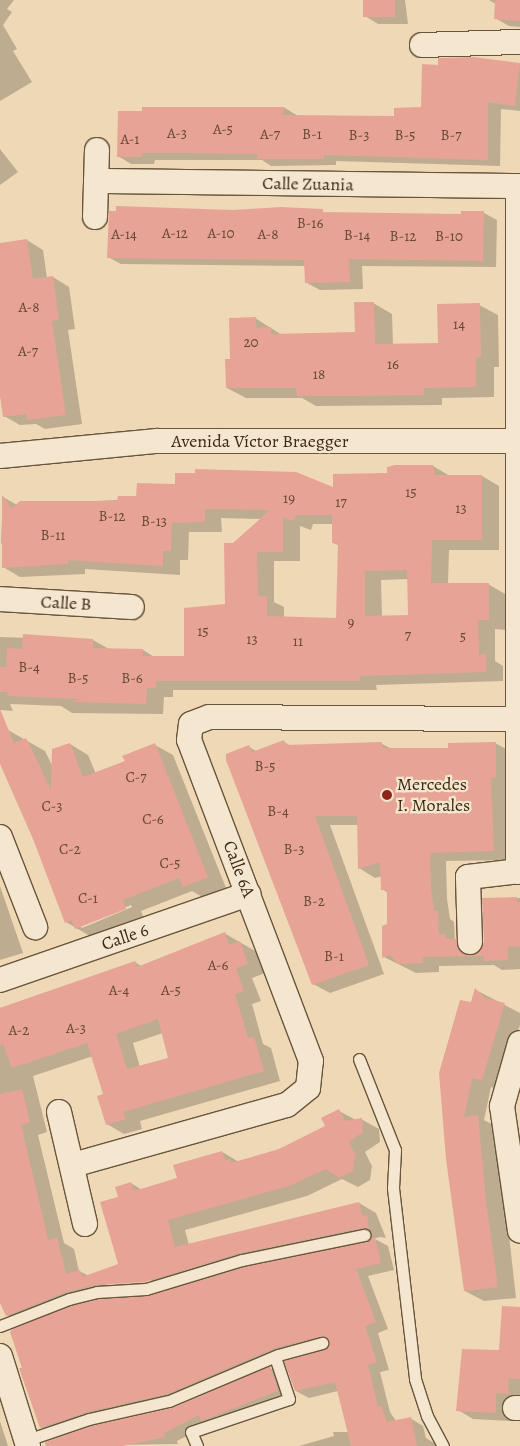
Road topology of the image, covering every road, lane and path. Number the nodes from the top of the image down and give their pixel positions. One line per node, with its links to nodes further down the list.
1 (520, 42): 2 (street)
2 (422, 45)
3 (97, 150): 4 (street)
4 (96, 181): 5 (street, Calle Zuania); 6 (street)
5 (519, 186): 7 (street)
6 (95, 217)
7 (520, 440): 8 (street, Avenida Víctor Braegger); 11 (street)
8 (0, 456)
9 (0, 599): 10 (street, Calle B)
10 (132, 607)
11 (518, 719): 13 (street); 14 (street, Calle 6A)
12 (0, 837): 15 (street)
13 (519, 872): 16 (street)
14 (249, 894): 17 (street, Calle 6); 21 (street, Calle 6A)
15 (35, 927)
16 (470, 942)
17 (0, 980)
18 (520, 1043): 23 (street)
19 (359, 1059): 31 (lane)
20 (59, 1112): 21 (street)
21 (73, 1165): 22 (street)
22 (85, 1224)
23 (520, 1230)
24 (364, 1235): 25 (lane)
25 (0, 1326)
26 (322, 1343): 28 (lane)
27 (0, 1356): 29 (street)
28 (275, 1357): 29 (lane); 30 (lane)
29 (27, 1443)
30 (197, 1446)
31 (443, 1446)

